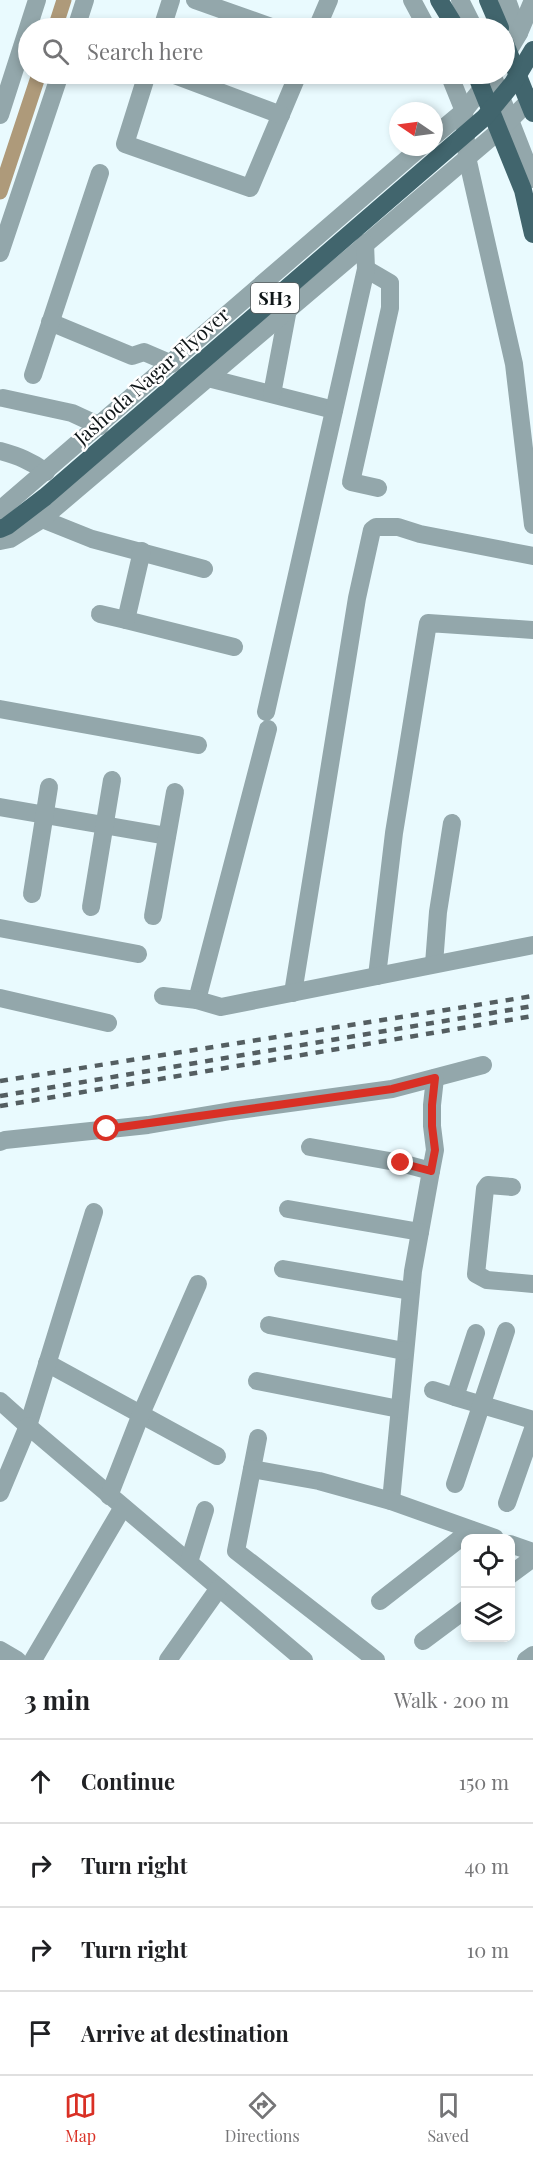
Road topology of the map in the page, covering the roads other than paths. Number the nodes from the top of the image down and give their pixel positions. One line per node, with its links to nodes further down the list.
1 (36, 0): 13 (street)
2 (85, 0): 14 (street)
3 (171, 0): 15 (street)
4 (195, 0): 16 (street)
5 (329, 0): 17 (street)
6 (412, 0): 18 (street)
7 (439, 0): 19 (main road)
8 (460, 0): 20 (street)
9 (471, 0): 21 (street)
10 (488, 0): 22 (main road)
11 (507, 0): 23 (street)
12 (533, 0): 24 (street)
13 (30, 18)
14 (79, 18)
15 (165, 18)
16 (246, 18)
17 (321, 18)
18 (421, 18)
19 (450, 18)
20 (469, 18)
21 (479, 18)
22 (496, 18)
23 (508, 18)
24 (515, 34)
25 (533, 50): 27 (main road, Jashoda Nagar Flyover / SH3, bridge)
26 (18, 58): 40 (street)
27 (515, 80)
28 (515, 83): 39 (main road)
29 (57, 84): 50 (street)
30 (144, 84): 41 (street)
31 (199, 84): 41 (street)
32 (294, 84): 41 (street)
33 (453, 84): 38 (street)
34 (484, 84): 38 (street)
35 (496, 84): 39 (main road)
36 (496, 84): 39 (street)
37 (512, 84): 67 (main road, Jashoda Nagar Flyover / SH3, bridge)
38 (464, 111): 42 (street); 45 (street)
39 (520, 113): 43 (street); 45 (street); 47 (street); 48 (main road)
40 (0, 115)
41 (281, 115)
42 (443, 128)
43 (533, 154)
44 (412, 156): 54 (street, SH3)
45 (467, 157): 49 (street); 66 (street)
46 (100, 173): 53 (street)
47 (533, 179)
48 (533, 234)
49 (365, 243): 51 (street); 52 (street, SH3)
50 (0, 253)
51 (366, 269): 59 (street); 63 (street)
52 (288, 309): 56 (street, SH3); 57 (street)
53 (50, 322): 54 (street); 55 (street)
54 (172, 364): 60 (street, SH3)
55 (33, 375)
56 (208, 378): 57 (street); 65 (street, SH3)
57 (272, 394): 59 (street)
58 (3, 398): 60 (street)
59 (334, 410): 97 (street)
60 (100, 426): 62 (street, SH3)
61 (0, 452): 62 (street)
62 (46, 472): 64 (street, SH3)
63 (378, 488)
64 (0, 510)
65 (42, 519): 68 (street, SH3); 69 (street)
66 (533, 525)
67 (0, 529)
68 (0, 541)
69 (142, 552): 71 (street); 73 (street)
70 (533, 556): 94 (street)
71 (204, 569)
72 (100, 614): 73 (street)
73 (126, 620): 75 (street)
74 (533, 630): 93 (street)
75 (234, 647)
76 (0, 709): 77 (street)
77 (198, 745)
78 (112, 780): 84 (street)
79 (49, 787): 82 (street)
80 (175, 792): 85 (street)
81 (0, 807): 82 (street)
82 (45, 814): 84 (street); 86 (street)
83 (452, 823): 92 (street)
84 (104, 824): 85 (street); 87 (street)
85 (167, 836): 88 (street)
86 (32, 894)
87 (91, 907)
88 (153, 916)
89 (0, 928): 91 (street)
90 (533, 945): 92 (street)
91 (138, 954)
92 (434, 964): 93 (street)
93 (377, 976): 94 (street)
94 (293, 993): 97 (street)
95 (163, 996): 97 (street)
96 (0, 998): 98 (street)
97 (197, 1000)
98 (108, 1023)
99 (483, 1065): 100 (street)
100 (435, 1078): 101 (street); 103 (street)
101 (0, 1142)
102 (310, 1147): 103 (street)
103 (431, 1171): 107 (street)
104 (512, 1187): 110 (street)
105 (288, 1209): 107 (street)
106 (94, 1212): 116 (street)
107 (420, 1232): 111 (street)
108 (283, 1269): 111 (street)
109 (198, 1284): 123 (street)
110 (533, 1284)
111 (410, 1292): 115 (street)
112 (269, 1324): 115 (street)
113 (506, 1331): 121 (street)
114 (476, 1333): 119 (street)
115 (404, 1351): 122 (street)
116 (47, 1363): 123 (street); 125 (street)
117 (257, 1381): 122 (street)
118 (433, 1390): 119 (street)
119 (455, 1397): 121 (street)
120 (0, 1401): 125 (street)
121 (481, 1405): 124 (street); 130 (street)
122 (399, 1409): 132 (street)
123 (141, 1414): 128 (street); 133 (street)
124 (533, 1420)
125 (28, 1426): 131 (street); 133 (street)
126 (533, 1429): 134 (street)
127 (258, 1438): 129 (street)
128 (217, 1456)
129 (252, 1469): 132 (street); 153 (street)
130 (455, 1484)
131 (0, 1493)
132 (391, 1501): 136 (street)
133 (116, 1502): 141 (street); 150 (street)
134 (507, 1503)
135 (206, 1510): 141 (street)
136 (471, 1530): 137 (street); 144 (street)
137 (482, 1534)
138 (515, 1546): 139 (street)
139 (533, 1552)
140 (533, 1557): 142 (street)
141 (189, 1562): 143 (street)
142 (515, 1571)
143 (219, 1588): 151 (street); 152 (street)
144 (380, 1601)
145 (461, 1612): 146 (street)
146 (423, 1641)
147 (0, 1650): 149 (street)
148 (533, 1655): 154 (street)
149 (17, 1660)
150 (33, 1660)
151 (168, 1660)
152 (304, 1660)
153 (376, 1660)
154 (526, 1660)

